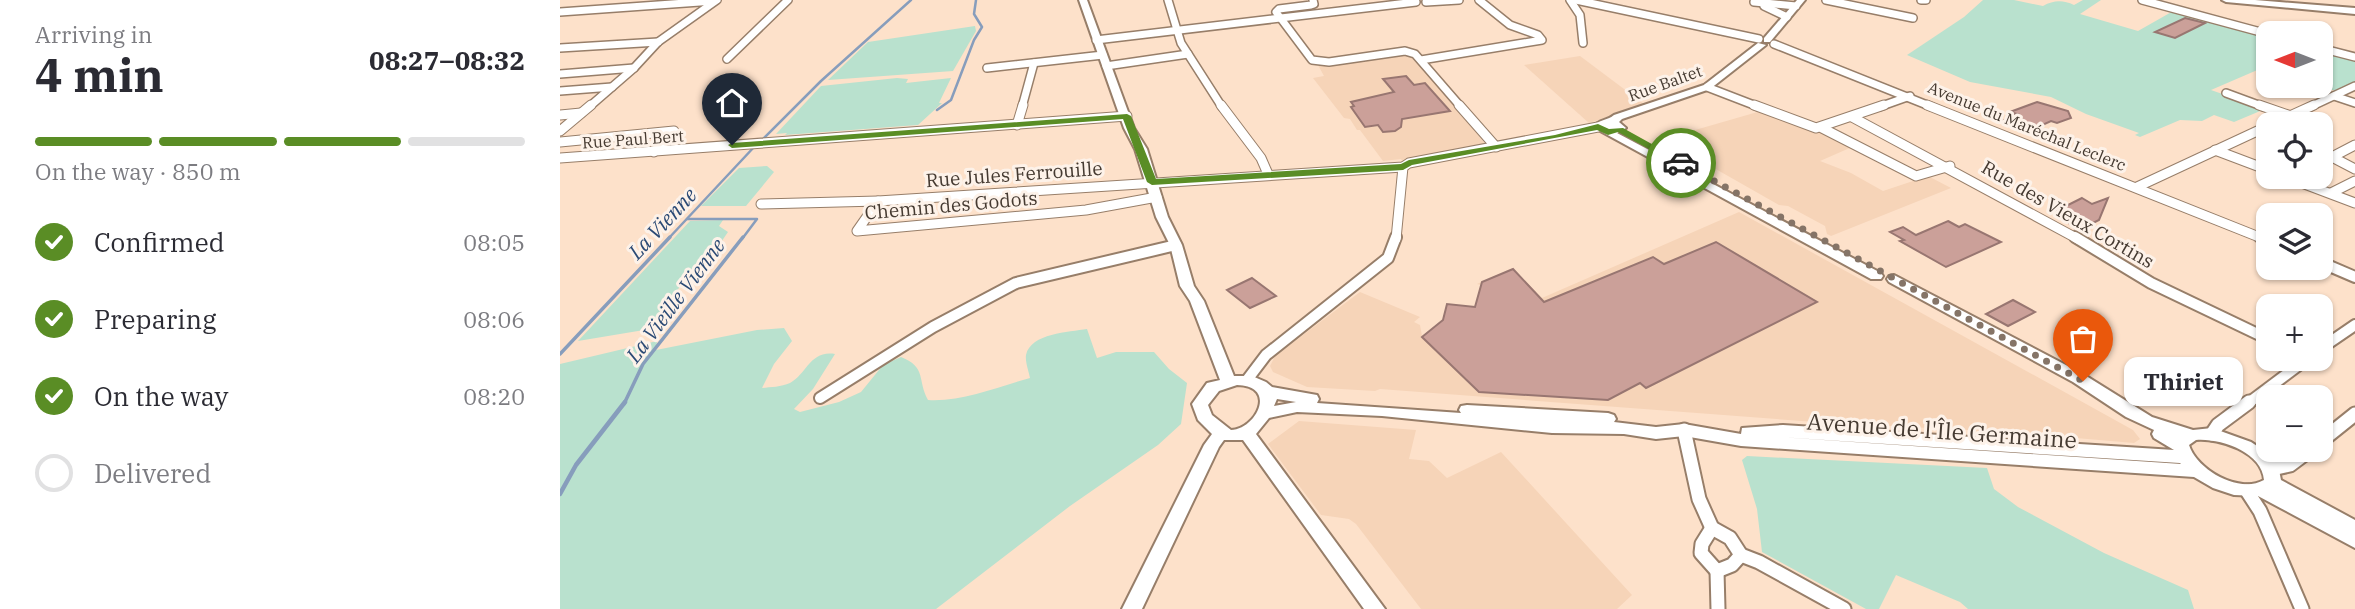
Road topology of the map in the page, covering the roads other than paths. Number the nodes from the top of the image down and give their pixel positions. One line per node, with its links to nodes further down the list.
1 (717, 0): 16 (street); 22 (street)
2 (788, 0): 30 (street)
3 (1083, 0): 26 (street)
4 (1168, 0): 21 (street)
5 (1313, 0): 19 (street)
6 (1459, 0): 12 (street)
7 (1479, 0): 31 (street)
8 (1573, 0): 23 (street); 24 (street, Avenue du Maréchal Leclerc)
9 (1826, 0): 18 (street)
10 (2143, 0): 20 (street)
11 (2226, 0): 15 (street)
12 (1421, 1): 19 (street)
13 (1752, 1): 14 (street); 17 (street)
14 (1798, 3): 17 (street, Rue Baltet)
15 (2355, 11)
16 (560, 12)
17 (1787, 17): 24 (street, Rue Baltet)
18 (1913, 18)
19 (1282, 20): 21 (street); 31 (street)
20 (2256, 31)
21 (1178, 32): 26 (street); 28 (street)
22 (658, 42): 25 (street); 33 (street)
23 (1583, 43)
24 (1768, 43): 38 (street, Rue Baltet); 41 (street, Avenue du Maréchal Leclerc)
25 (560, 48)
26 (1102, 49): 28 (street); 32 (street); 48 (street)
27 (2333, 51): 29 (street)
28 (1188, 54): 65 (street)
29 (2355, 57)
30 (727, 59)
31 (1421, 60): 57 (street)
32 (1034, 63): 34 (street); 50 (street)
33 (634, 68): 35 (street); 37 (street)
34 (987, 68)
35 (560, 74)
36 (2355, 86): 42 (street)
37 (612, 87): 39 (street); 46 (street)
38 (1707, 88): 51 (street, Rue Baltet); 52 (street)
39 (560, 91)
40 (2226, 93): 44 (street)
41 (1910, 96): 49 (street); 68 (street, Avenue du Maréchal Leclerc)
42 (2334, 96): 43 (street); 45 (street)
43 (2355, 103)
44 (2280, 112)
45 (2300, 112)
46 (584, 113): 47 (street); 53 (street)
47 (560, 115)
48 (1127, 116): 50 (street, Rue Paul Bert); 67 (street)
49 (1852, 117): 52 (street); 62 (street, Rue des Vieux Cortins)
50 (1017, 125): 59 (street, Rue Paul Bert)
51 (1609, 128): 57 (street, Rue Baltet); 94 (street)
52 (1822, 128): 62 (street)
53 (560, 131)
54 (2256, 131): 58 (street)
55 (560, 142): 59 (street)
56 (2355, 145): 64 (street)
57 (1496, 147): 63 (street, Rue Baltet)
58 (2215, 150): 61 (street); 68 (street)
59 (653, 152): 60 (street, Rue Paul Bert)
60 (560, 158)
61 (2256, 165)
62 (1950, 166): 80 (street, Rue des Vieux Cortins)
63 (1403, 167): 65 (street, Rue Baltet); 83 (street)
64 (2355, 169)
65 (1268, 174): 67 (street, Rue Baltet)
66 (2355, 181): 70 (street)
67 (1152, 182): 71 (street); 72 (street, Rue Jules Ferrouille)
68 (2137, 187): 75 (street, Avenue du Maréchal Leclerc)
69 (2319, 189): 70 (street)
70 (2330, 193): 73 (street)
71 (1157, 197): 72 (street, Chemin des Godots); 76 (street)
72 (878, 201): 74 (street, Chemin des Godots)
73 (2355, 203)
74 (761, 204)
75 (2256, 235)
76 (1176, 245): 84 (street); 86 (street)
77 (2333, 268): 78 (street)
78 (2355, 277)
79 (2355, 325): 81 (street)
80 (2256, 332)
81 (2333, 340)
82 (2290, 371): 93 (street)
83 (1247, 380): 84 (street); 85 (street)
84 (1228, 381): 92 (street)
85 (1268, 392): 87 (street); 89 (street, Avenue de l'Île Germaine)
86 (820, 398)
87 (1264, 414): 89 (street, Avenue de l'Île Germaine); 90 (street)
88 (2355, 414): 91 (street)
89 (1684, 430): 94 (street, Avenue de l'Île Germaine); 96 (street, Avenue de l'Île Germaine); 98 (street)
90 (1247, 432): 92 (street); 104 (street)
91 (2333, 432)
92 (1221, 433): 103 (street)
93 (2212, 434): 94 (street); 97 (street)
94 (2185, 446): 96 (street)
95 (2295, 462): 97 (street)
96 (2198, 471): 97 (street)
97 (2263, 483): 99 (street); 100 (street); 107 (street)
98 (1712, 528): 101 (street); 102 (street)
99 (2355, 528)
100 (2355, 541)
101 (1741, 555): 102 (street); 106 (street)
102 (1717, 571): 105 (street)
103 (1132, 609)
104 (1375, 609)
105 (1718, 609)
106 (1844, 609)
107 (2302, 609)

